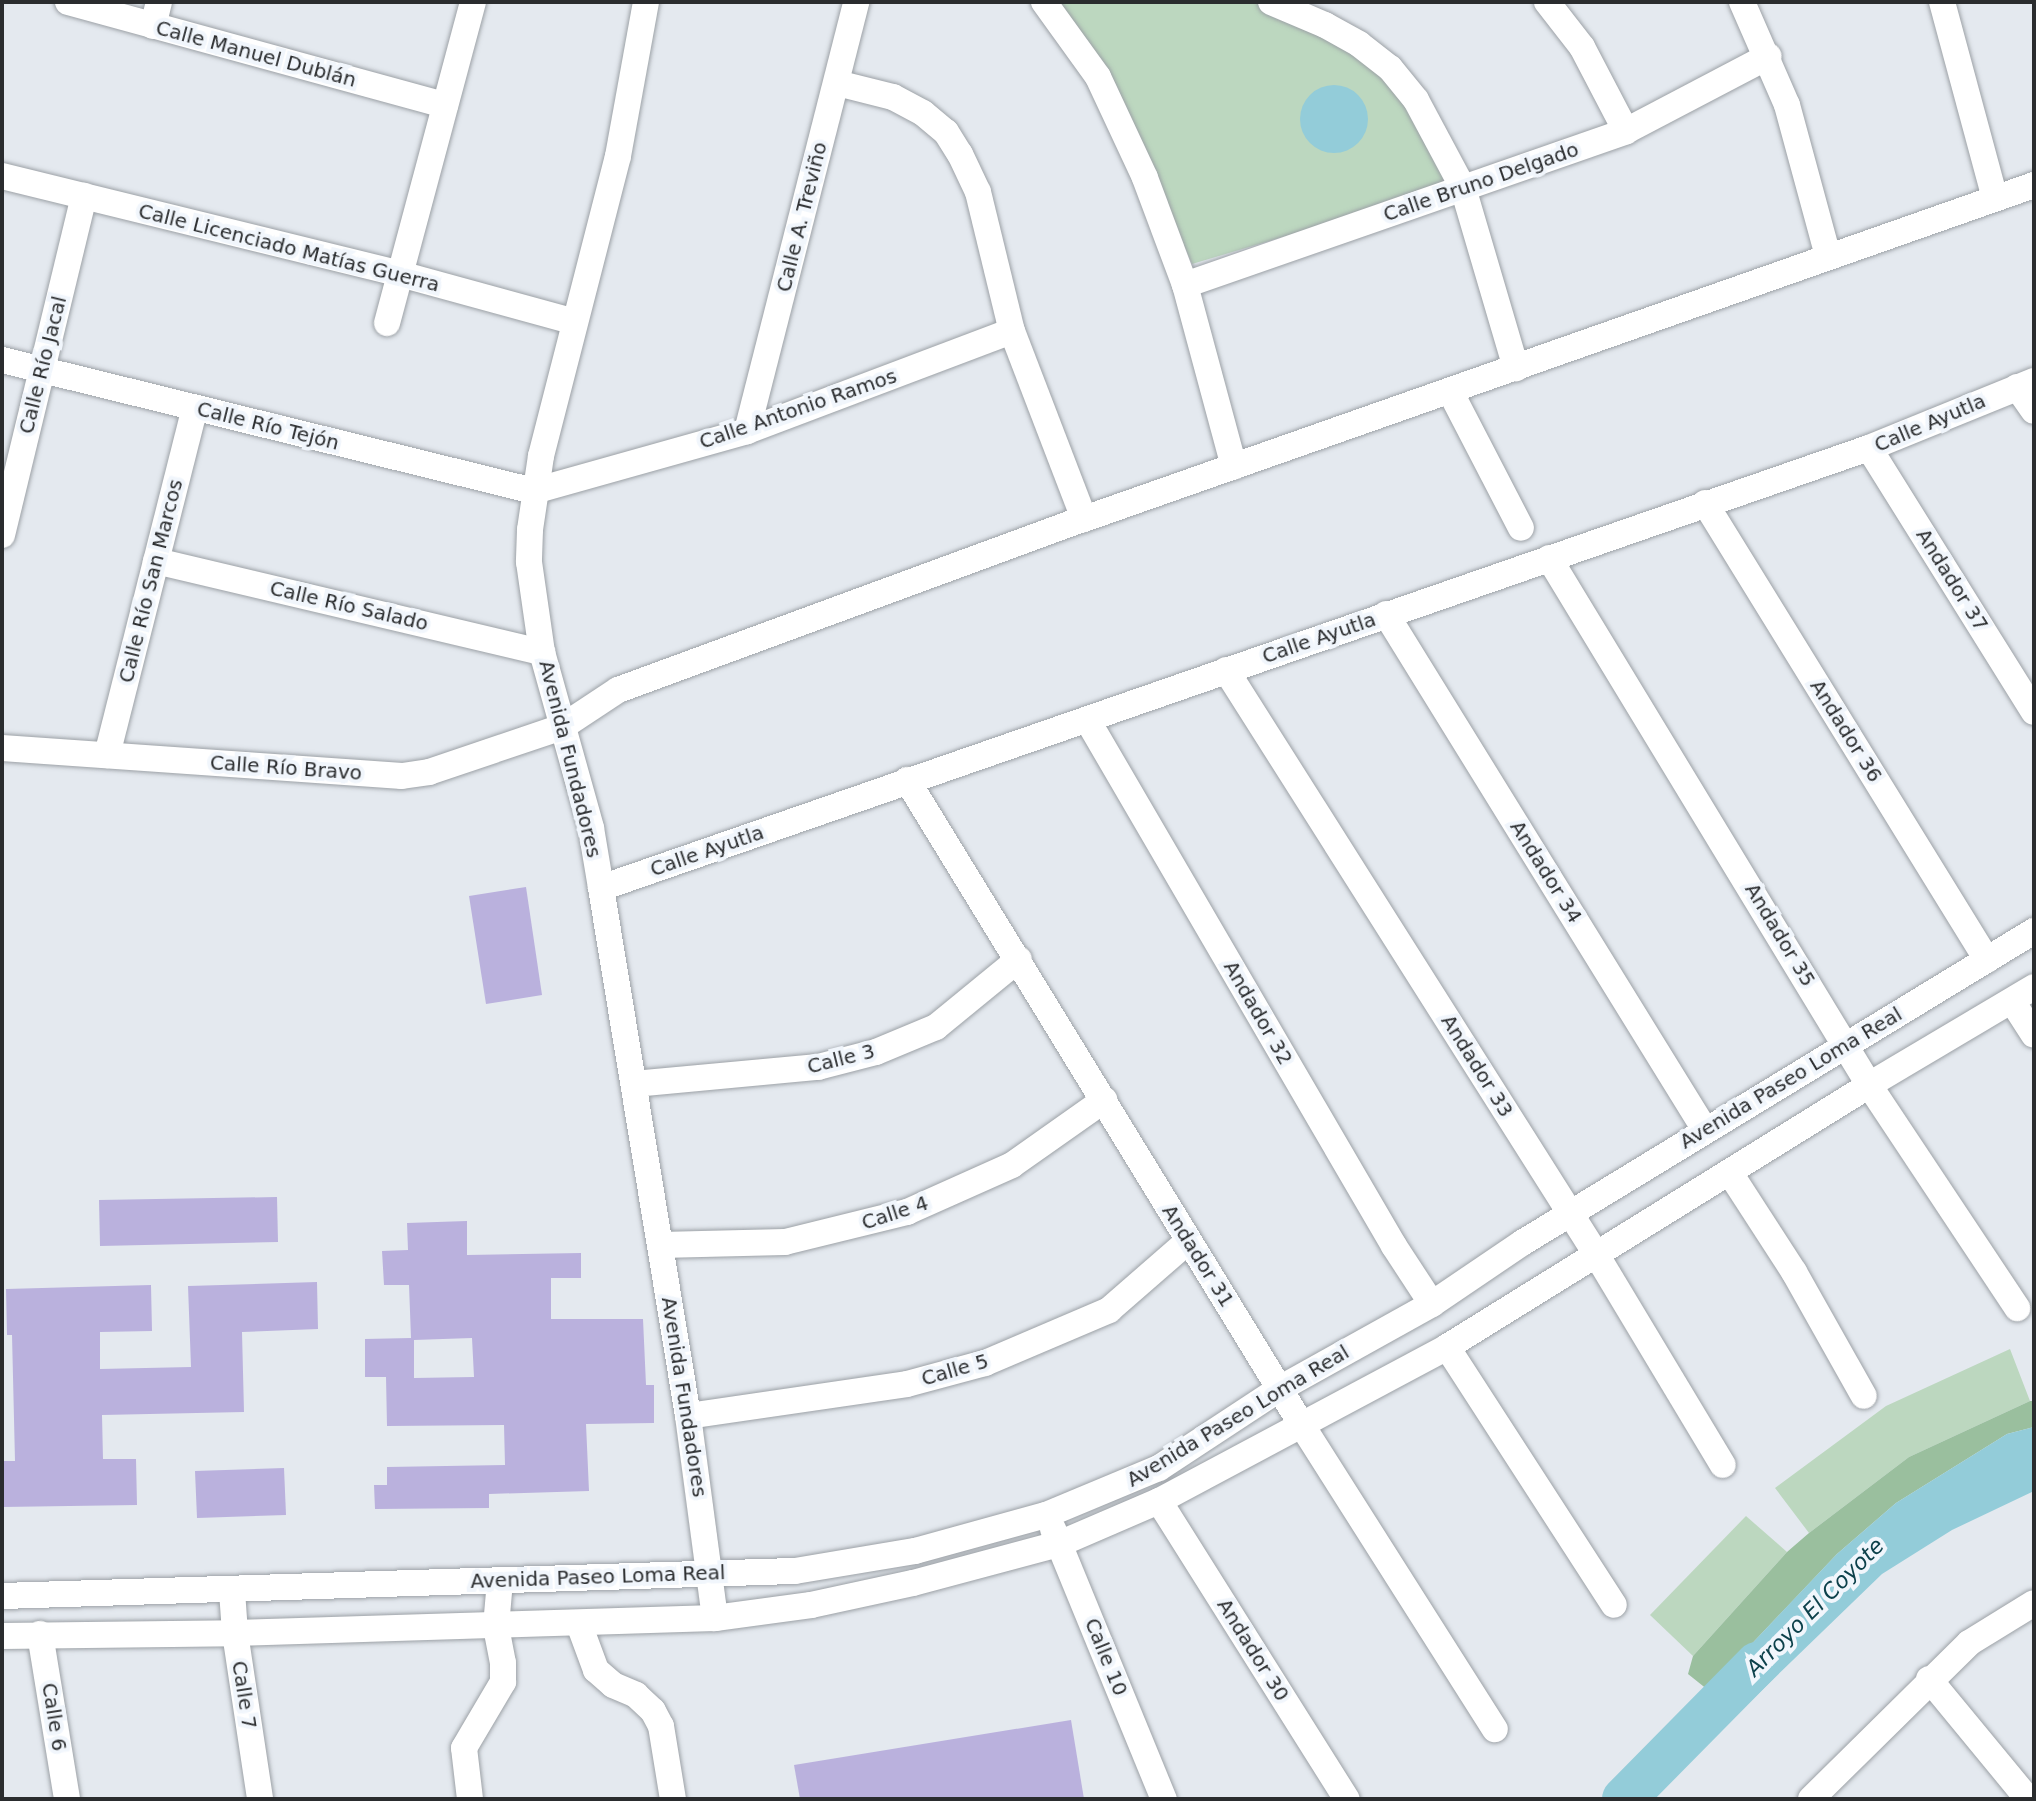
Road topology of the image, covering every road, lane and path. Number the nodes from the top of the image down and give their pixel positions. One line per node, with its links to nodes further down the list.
1 (68, 2): 10 (street, Calle Manuel Dublán)
2 (473, 2): 13 (street)
3 (646, 2): 23 (street, Avenida Fundadores)
4 (856, 2): 12 (street, Calle A. Treviño)
5 (1044, 2): 22 (street)
6 (1271, 2): 17 (street)
7 (1547, 2): 14 (street)
8 (1742, 2): 11 (street)
9 (1942, 2): 19 (street)
10 (156, 14): 13 (street, Calle Manuel Dublán)
11 (1769, 56): 14 (street, Calle Bruno Delgado); 20 (street)
12 (837, 83): 25 (street); 33 (street, Calle A. Treviño)
13 (445, 105): 21 (street)
14 (1626, 131): 17 (street, Calle Bruno Delgado)
15 (2, 176): 18 (street, Calle Licenciado Matías Guerra)
16 (2034, 185): 19 (street)
17 (1463, 188): 22 (street, Calle Bruno Delgado); 27 (street)
18 (84, 196): 21 (street, Calle Licenciado Matías Guerra); 28 (street, Calle Río Jacal)
19 (1995, 198): 20 (street)
20 (1828, 256): 27 (street)
21 (400, 274): 23 (street, Calle Licenciado Matías Guerra); 24 (street)
22 (1185, 285): 35 (street)
23 (575, 322): 36 (street, Avenida Fundadores)
24 (387, 323)
25 (1012, 331): 33 (street, Calle Antonio Ramos); 38 (street)
26 (2, 360): 28 (street, Calle Río Tejón)
27 (1516, 368): 30 (street)
28 (42, 369): 31 (street, Calle Río Tejón); 40 (street, Calle Río Jacal)
29 (2026, 384): 32 (street); 34 (street, Calle Ayutla)
30 (1450, 391): 35 (street); 39 (street)
31 (195, 408): 36 (street, Calle Río Tejón); 42 (street, Calle Río San Marcos)
32 (2034, 411)
33 (747, 431): 36 (street, Calle Antonio Ramos)
34 (1869, 448): 37 (street, Calle Ayutla); 46 (street, Andador 37)
35 (1234, 466): 38 (street)
36 (534, 491): 44 (street, Avenida Fundadores)
37 (1705, 503): 41 (street, Calle Ayutla); 55 (street, Andador 36)
38 (1084, 519): 48 (street)
39 (1521, 528)
40 (2, 535)
41 (1549, 558): 43 (street, Calle Ayutla); 58 (street, Andador 35)
42 (156, 561): 44 (street, Calle Río Salado); 50 (street, Calle Río San Marcos)
43 (1386, 614): 45 (street, Calle Ayutla); 62 (street, Andador 34)
44 (542, 652): 48 (street, Avenida Fundadores)
45 (1226, 670): 47 (street, Calle Ayutla); 64 (street, Andador 33)
46 (2034, 712)
47 (1088, 721): 51 (street, Calle Ayutla); 68 (street, Andador 32)
48 (562, 727): 50 (street, Calle Río Bravo); 52 (street, Avenida Fundadores)
49 (2, 748): 50 (street, Calle Río Bravo)
50 (107, 755)
51 (907, 780): 52 (street, Calle Ayutla); 54 (street, Andador 31)
52 (601, 888): 59 (street, Avenida Fundadores)
53 (2034, 931): 55 (street, Avenida Paseo Loma Real)
54 (1019, 959): 59 (street, Calle 3); 61 (street, Andador 31)
55 (1987, 960): 58 (street, Avenida Paseo Loma Real)
56 (2023, 994): 57 (street); 60 (street, Avenida Paseo Loma Real)
57 (2034, 1035)
58 (1846, 1044): 60 (street, Andador 35); 62 (street, Avenida Paseo Loma Real)
59 (634, 1084): 66 (street, Avenida Fundadores)
60 (1869, 1085): 63 (street, Avenida Paseo Loma Real); 69 (street, Andador 35)
61 (1104, 1100): 65 (street, Andador 31); 66 (street, Calle 4)
62 (1705, 1130): 64 (street, Avenida Paseo Loma Real)
63 (1730, 1173): 67 (street, Avenida Paseo Loma Real); 72 (street)
64 (1571, 1215): 67 (street, Andador 33); 68 (street, Avenida Paseo Loma Real)
65 (1188, 1241): 71 (street, Andador 31); 73 (street, Calle 5)
66 (660, 1245): 73 (street, Avenida Fundadores)
67 (1596, 1254): 70 (street, Avenida Paseo Loma Real); 75 (street, Andador 33)
68 (1432, 1304): 71 (street, Avenida Paseo Loma Real)
69 (2017, 1308)
70 (1447, 1347): 74 (street, Avenida Paseo Loma Real); 86 (street)
71 (1281, 1388): 74 (street, Andador 31); 77 (street, Avenida Paseo Loma Real)
72 (1864, 1396)
73 (688, 1416): 81 (street, Avenida Fundadores)
74 (1303, 1427): 76 (street, Avenida Paseo Loma Real); 94 (street, Andador 31)
75 (1723, 1465)
76 (1159, 1501): 79 (street, Avenida Paseo Loma Real); 100 (street, Andador 30)
77 (1046, 1515): 78 (street, Avenida Paseo Loma Real); 79 (street, Calle 10)
78 (978, 1536): 80 (street); 81 (street, Avenida Paseo Loma Real)
79 (1059, 1544): 80 (street, Avenida Paseo Loma Real); 99 (street, Calle 10)
80 (986, 1563): 87 (street, Avenida Paseo Loma Real)
81 (709, 1572): 82 (street, Avenida Paseo Loma Real); 87 (street, Avenida Fundadores)
82 (500, 1581): 83 (street, Avenida Paseo Loma Real); 89 (street)
83 (232, 1591): 84 (street, Avenida Paseo Loma Real); 90 (street, Calle 7)
84 (2, 1596)
85 (2034, 1603): 93 (street)
86 (1614, 1605)
87 (715, 1618): 88 (street, Avenida Paseo Loma Real)
88 (579, 1624): 89 (street, Avenida Paseo Loma Real); 98 (street)
89 (496, 1626): 90 (street, Avenida Paseo Loma Real); 97 (street)
90 (235, 1633): 91 (street, Avenida Paseo Loma Real); 96 (street, Calle 7)
91 (40, 1634): 92 (street, Avenida Paseo Loma Real); 95 (street, Calle 6)
92 (2, 1636)
93 (1929, 1679): 101 (street); 102 (street)
94 (1495, 1729)
95 (67, 1799)
96 (260, 1799)
97 (470, 1799)
98 (673, 1799)
99 (1164, 1799)
100 (1347, 1799)
101 (1811, 1799)
102 (2028, 1799)

